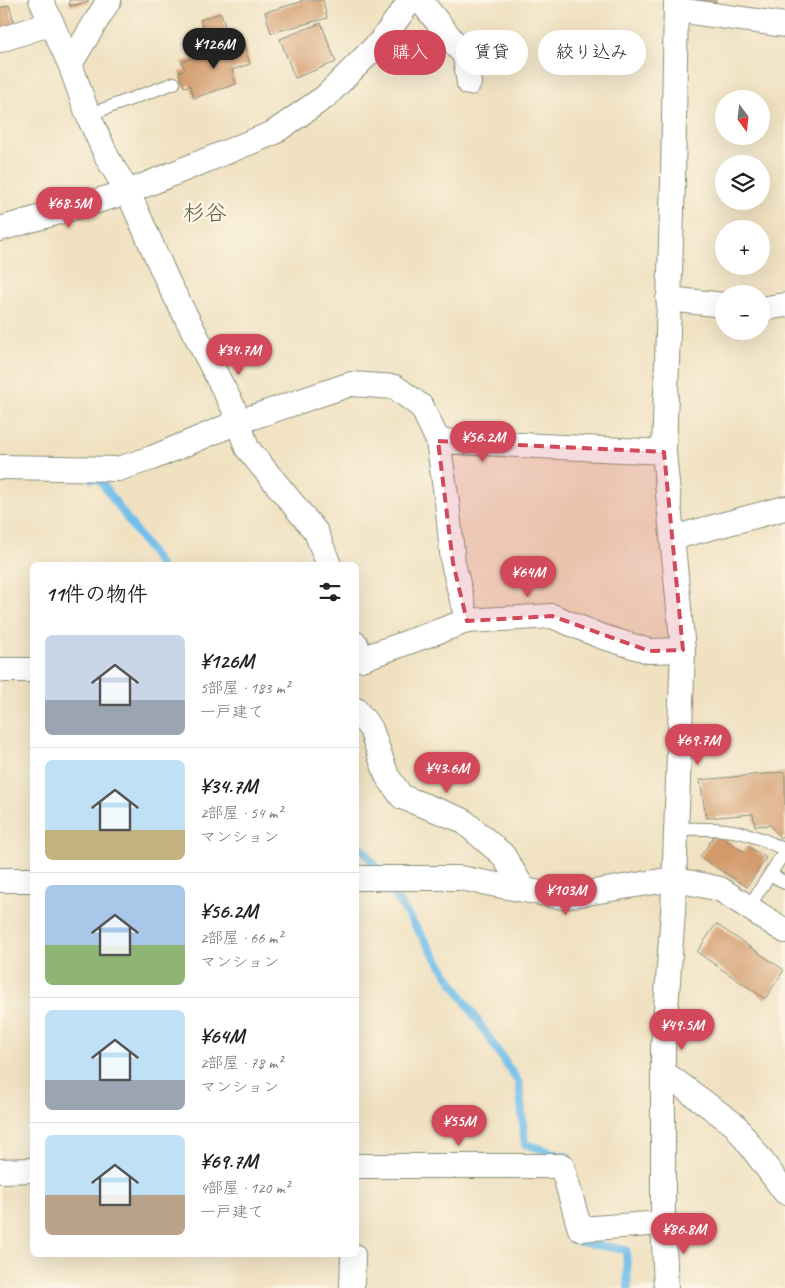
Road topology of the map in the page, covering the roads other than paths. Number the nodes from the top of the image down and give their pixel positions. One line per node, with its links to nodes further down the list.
1 (41, 0): 6 (street)
2 (109, 0): 9 (street)
3 (411, 0): 13 (street)
4 (420, 0): 11 (street)
5 (677, 5): 7 (street); 15 (street)
6 (52, 23): 8 (street); 9 (street)
7 (785, 25)
8 (0, 40)
9 (70, 64): 12 (street)
10 (174, 83): 12 (lane)
11 (470, 83)
12 (88, 115): 13 (street)
13 (128, 192): 14 (street); 19 (street)
14 (0, 229)
15 (668, 299): 16 (street); 21 (street)
16 (715, 304)
17 (785, 305): 18 (street)
18 (770, 307)
19 (238, 422): 20 (street); 22 (street); 25 (street)
20 (438, 441): 21 (street); 26 (street)
21 (664, 452): 24 (street)
22 (0, 467)
23 (785, 508): 24 (street)
24 (672, 538): 27 (street)
25 (328, 562)
26 (467, 621): 27 (street); 28 (street)
27 (683, 650): 32 (street)
28 (359, 656)
29 (0, 670): 30 (street)
30 (30, 670)
31 (359, 714): 40 (street)
32 (676, 829): 33 (lane); 36 (street)
33 (785, 850): 34 (lane)
34 (771, 874): 39 (lane); 41 (lane)
35 (359, 878): 40 (street)
36 (672, 879): 40 (street); 41 (street); 43 (street)
37 (0, 880): 38 (street)
38 (30, 880)
39 (785, 883)
40 (524, 890)
41 (748, 908): 42 (street)
42 (785, 931)
43 (663, 1072): 47 (street); 48 (street)
44 (359, 1166): 48 (street)
45 (0, 1170): 46 (street)
46 (30, 1170)
47 (785, 1192)
48 (663, 1223): 51 (street)
49 (353, 1257): 50 (street)
50 (352, 1288)
51 (666, 1288)

